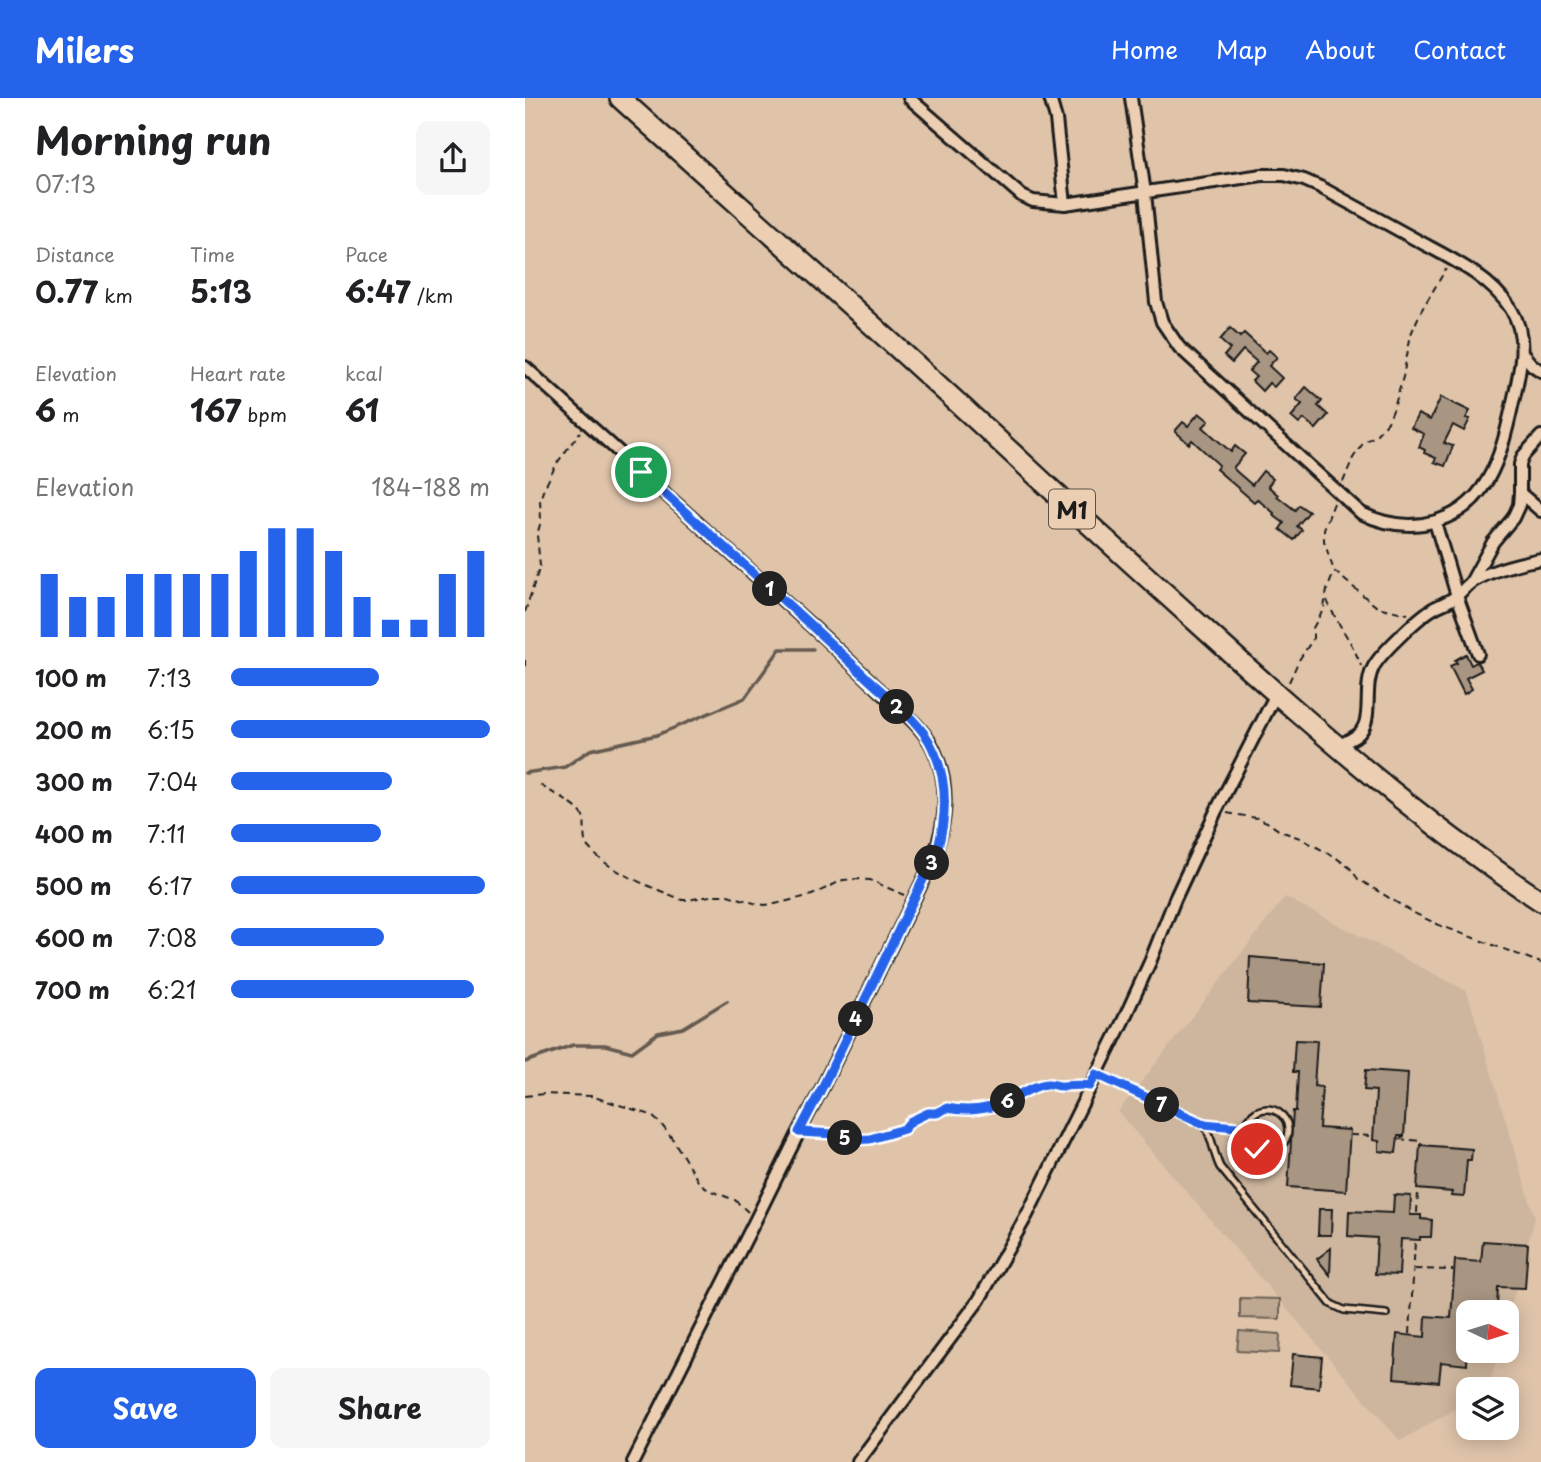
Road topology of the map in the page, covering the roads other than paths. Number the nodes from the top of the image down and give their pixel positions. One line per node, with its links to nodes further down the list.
1 (620, 98): 18 (highway, M1)
2 (909, 98): 6 (street)
3 (1050, 98): 6 (street)
4 (1131, 98): 5 (street)
5 (1145, 193): 6 (street); 7 (street); 13 (street)
6 (1065, 204)
7 (1522, 353): 9 (street); 13 (street)
8 (525, 367): 25 (street)
9 (1541, 371)
10 (1541, 436): 11 (street)
11 (1520, 492): 12 (street); 15 (street)
12 (1541, 511)
13 (1435, 522): 16 (street)
14 (1541, 559): 15 (street)
15 (1471, 582): 16 (street)
16 (1457, 596): 17 (street); 19 (street)
17 (1478, 654)
18 (1279, 696): 19 (highway, M1); 21 (street)
19 (1337, 747): 20 (highway, M1)
20 (1541, 901)
21 (1096, 1074): 22 (lane); 26 (street)
22 (1204, 1124): 23 (lane); 24 (lane)
23 (1247, 1128): 23 (lane)
24 (1386, 1314)
25 (633, 1462)
26 (858, 1462)

